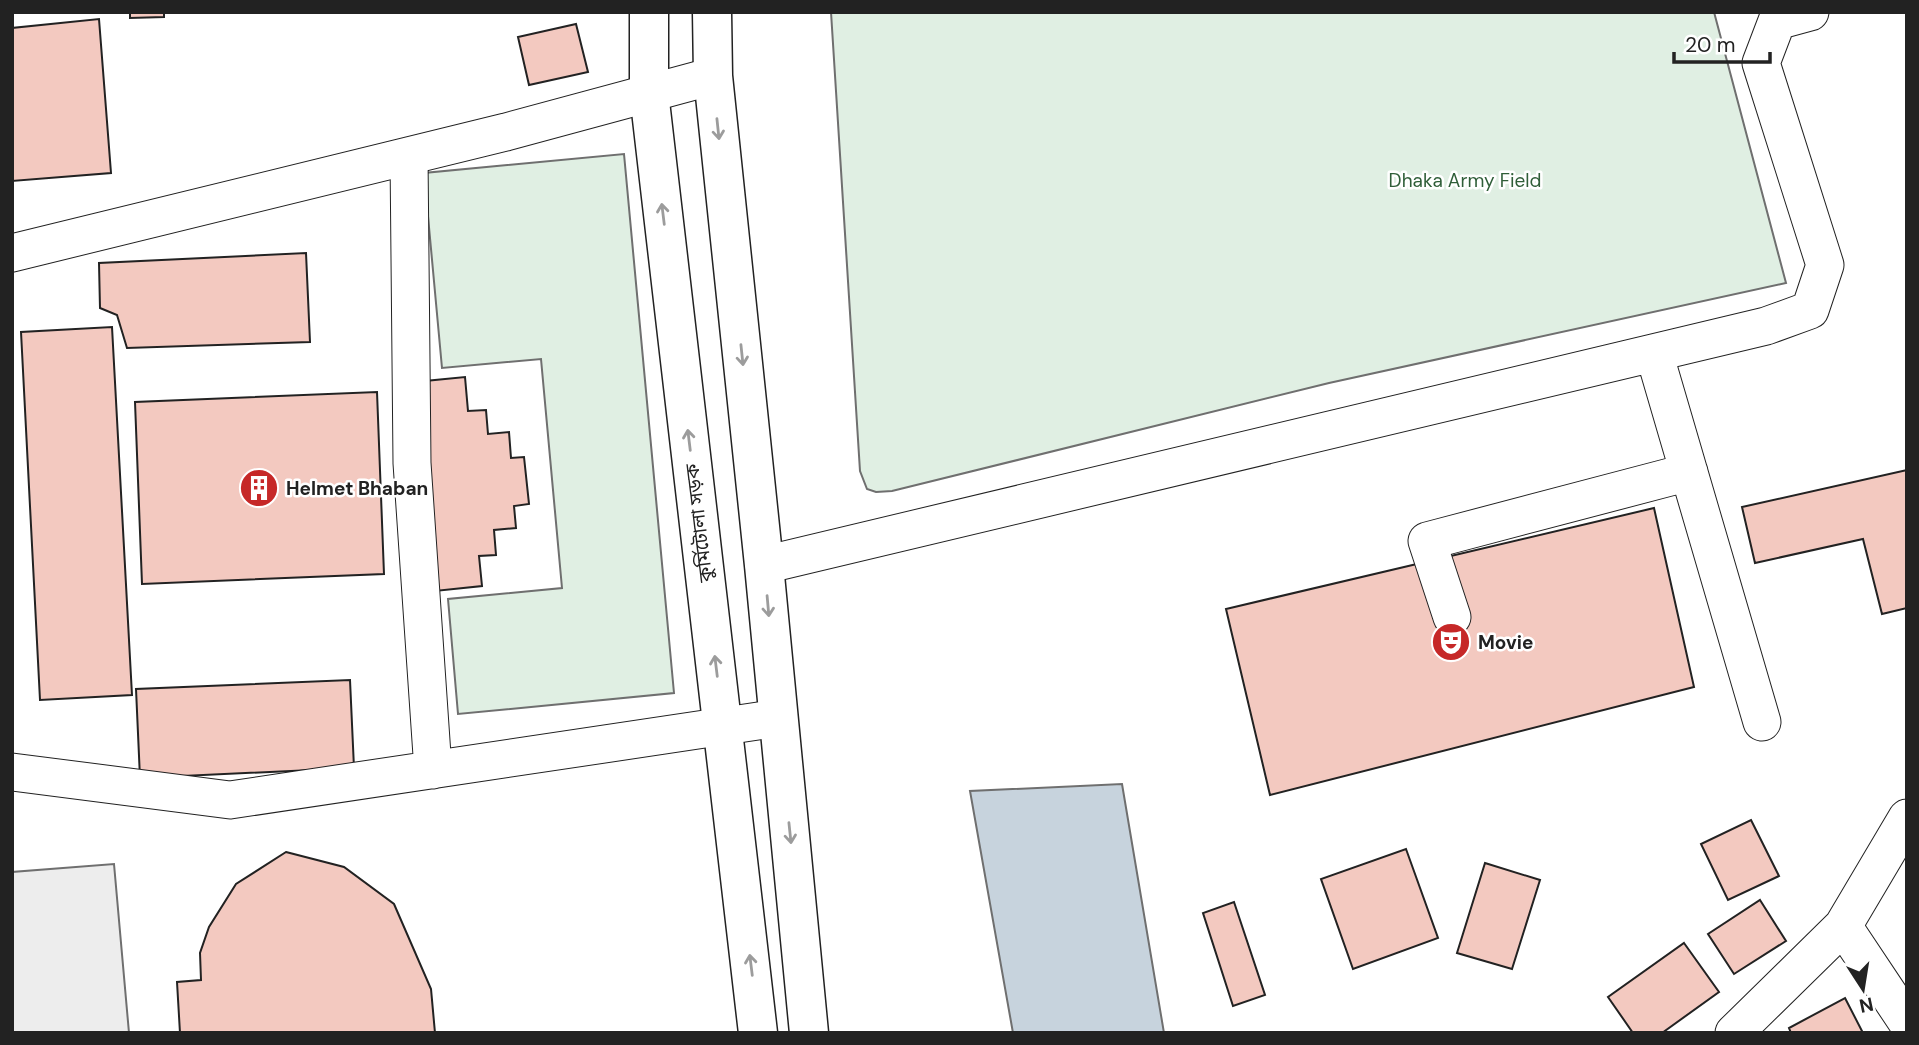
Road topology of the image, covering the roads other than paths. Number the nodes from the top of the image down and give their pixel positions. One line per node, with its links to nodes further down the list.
1 (649, 12): 5 (main road, কুর্মিটোলা সড়ক)
2 (712, 12): 4 (main road)
3 (1787, 15): 8 (street)
4 (713, 76): 5 (street); 10 (main road, one-way to 10)
5 (649, 93): 6 (street); 14 (main road, কুর্মিটোলা সড়ক, one-way to 5)
6 (410, 156): 7 (street); 15 (street)
7 (12, 253)
8 (1654, 353): 9 (street); 10 (street)
9 (1689, 472): 11 (street); 13 (street)
10 (764, 565): 12 (main road, one-way to 12)
11 (1452, 617)
12 (778, 718): 14 (street); 21 (main road, one-way to 21)
13 (1762, 722)
14 (723, 727): 15 (street); 20 (main road, কুর্মিটোলা সড়ক, one-way to 14)
15 (433, 770): 16 (street)
16 (12, 772)
17 (1907, 818): 18 (street)
18 (1843, 926): 19 (street); 22 (street)
19 (1907, 1023)
20 (758, 1033)
21 (809, 1033)
22 (1734, 1033)

